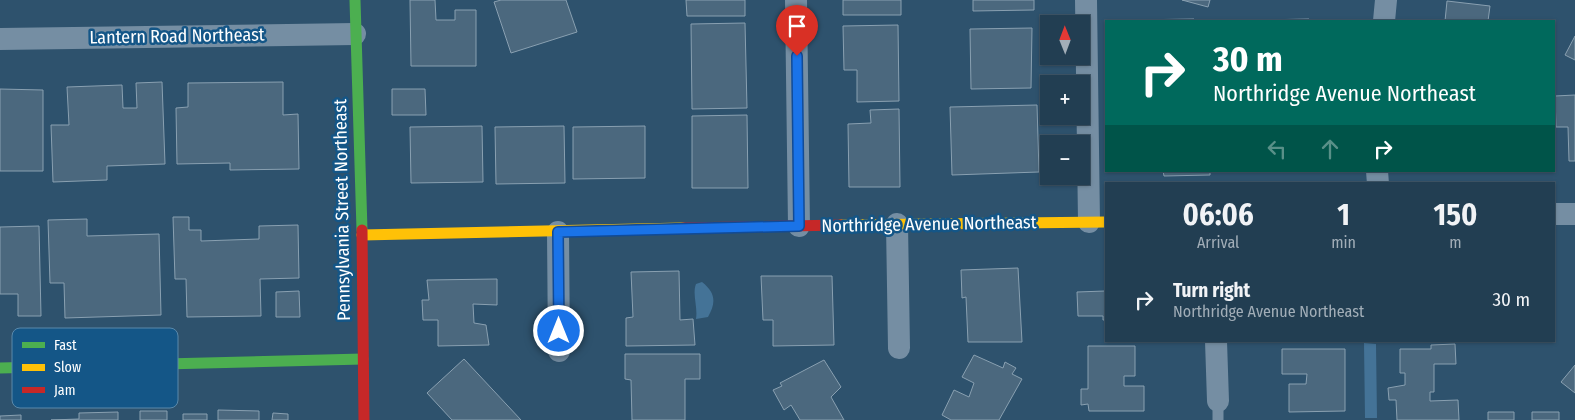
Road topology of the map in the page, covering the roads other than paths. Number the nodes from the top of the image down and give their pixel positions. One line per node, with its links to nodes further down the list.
1 (355, 0): 6 (street, Pennsylvania Street Northeast)
2 (796, 0): 12 (street)
3 (1086, 0): 10 (street)
4 (1386, 0): 5 (street)
5 (1384, 20)
6 (355, 34): 7 (street, Lantern Road Northeast); 14 (street, Pennsylvania Street Northeast)
7 (0, 39)
8 (1555, 214): 9 (street)
9 (1575, 214)
10 (1098, 222): 11 (street, Northridge Avenue Northeast)
11 (897, 224): 12 (street, Northridge Avenue Northeast); 16 (street)
12 (799, 226): 13 (street, Northridge Avenue Northeast)
13 (558, 232): 14 (street, Northridge Avenue Northeast); 17 (street)
14 (362, 235): 18 (street, Pennsylvania Street Northeast)
15 (1216, 342): 20 (street)
16 (899, 348)
17 (559, 350)
18 (363, 360): 19 (street); 21 (street, Pennsylvania Street Northeast)
19 (178, 364)
20 (1218, 410)
21 (364, 420)

